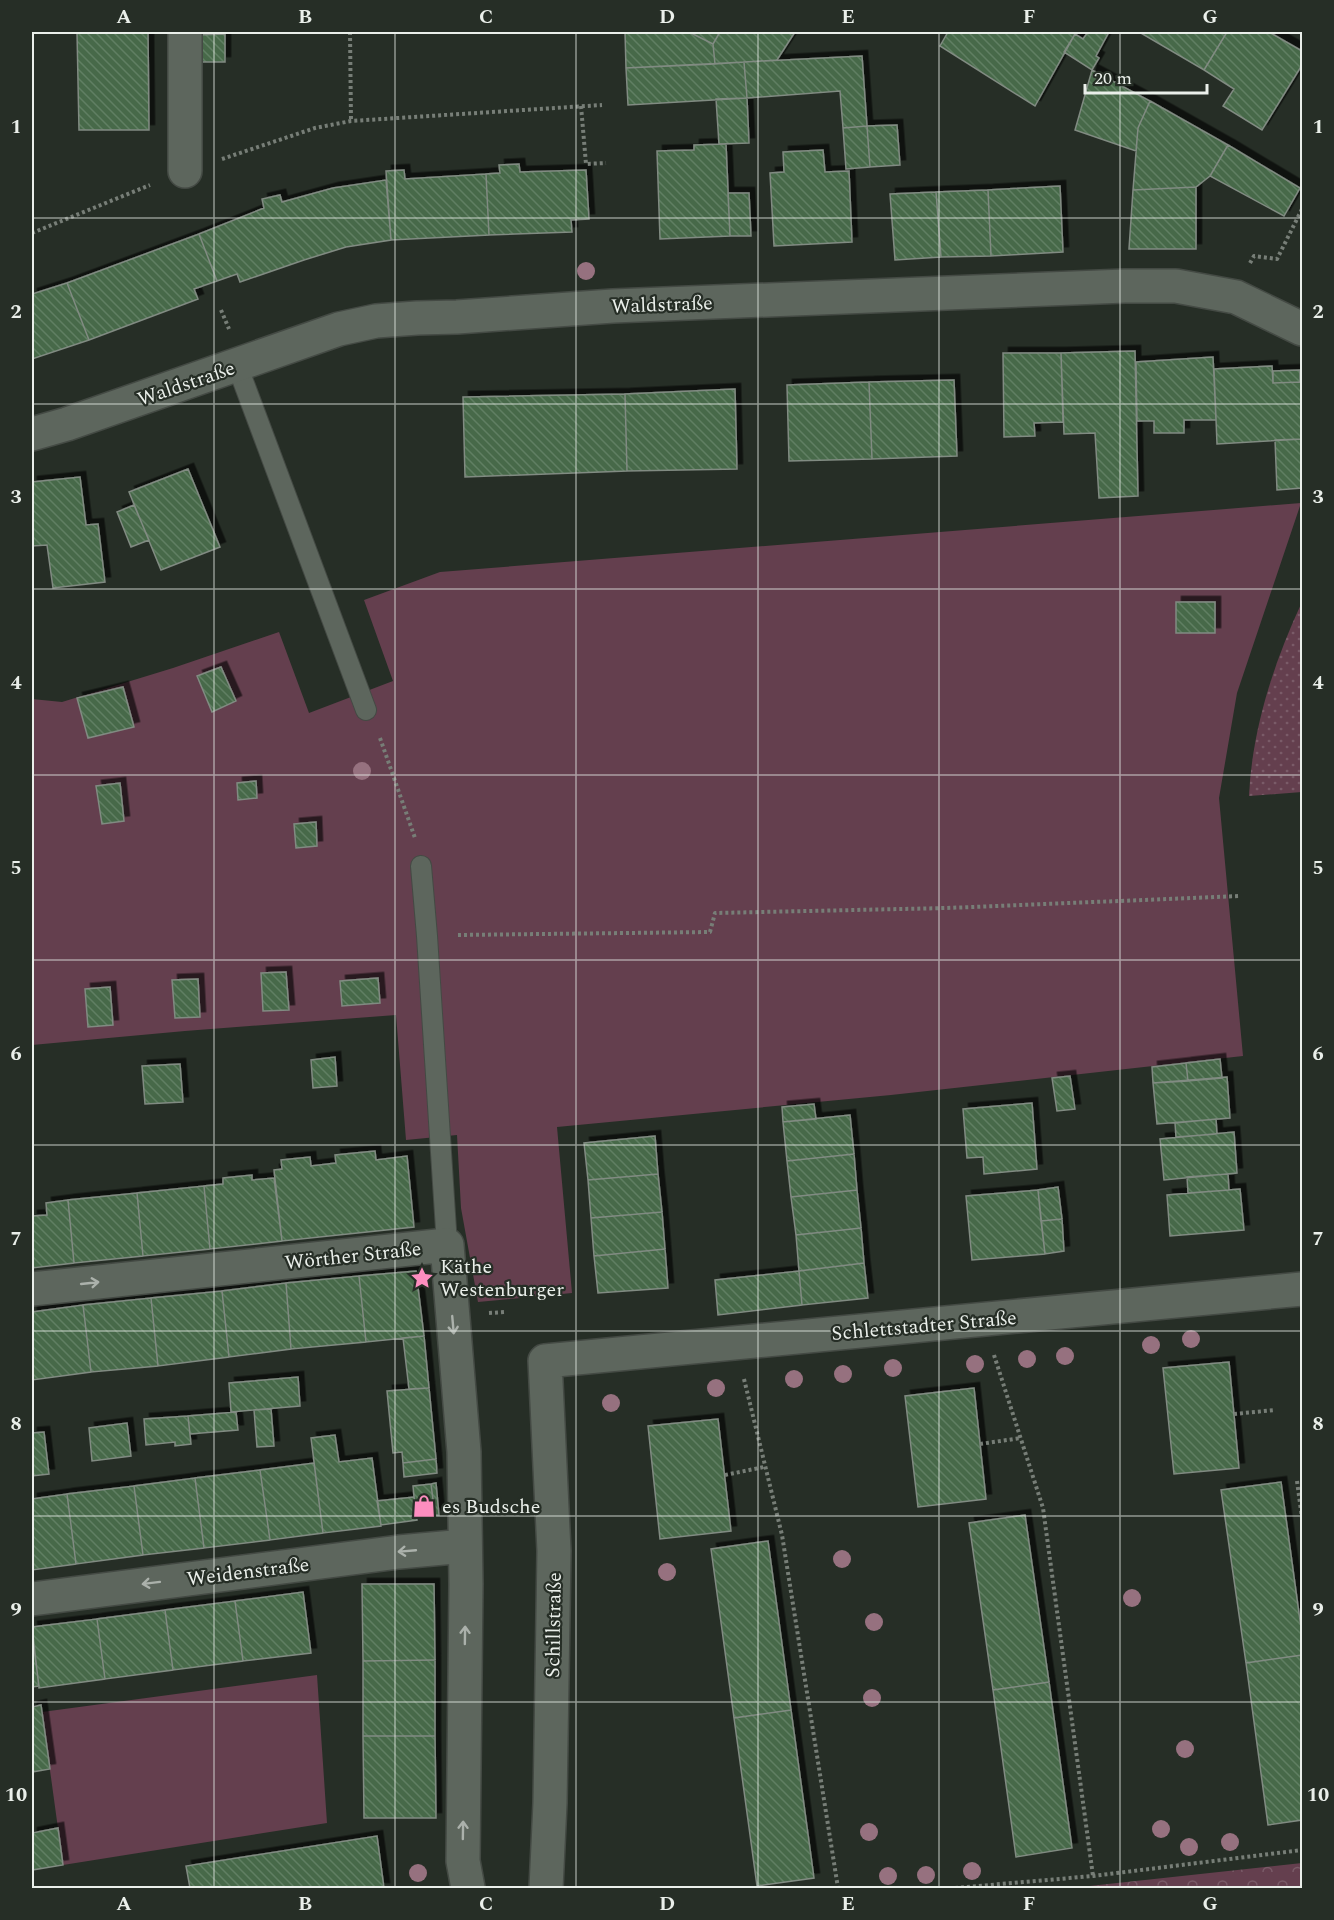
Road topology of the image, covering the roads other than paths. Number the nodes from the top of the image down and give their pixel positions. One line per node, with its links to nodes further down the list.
1 (185, 32): 2 (street)
2 (185, 171)
3 (1302, 329): 4 (street, Waldstraße)
4 (237, 366): 5 (street, Waldstraße); 6 (lane)
5 (32, 434)
6 (366, 710)
7 (421, 866): 8 (lane)
8 (447, 1245): 9 (street, Wörther Straße, one-way to 8); 12 (street, Wörther Straße, one-way to 12)
9 (32, 1289)
10 (1302, 1289): 11 (street, Schlettstadter Straße)
11 (545, 1361): 15 (street, Schillstraße)
12 (465, 1546): 13 (street, Weidenstraße, one-way to 13); 14 (street, one-way to 12)
13 (32, 1599)
14 (468, 1888)
15 (546, 1888)

